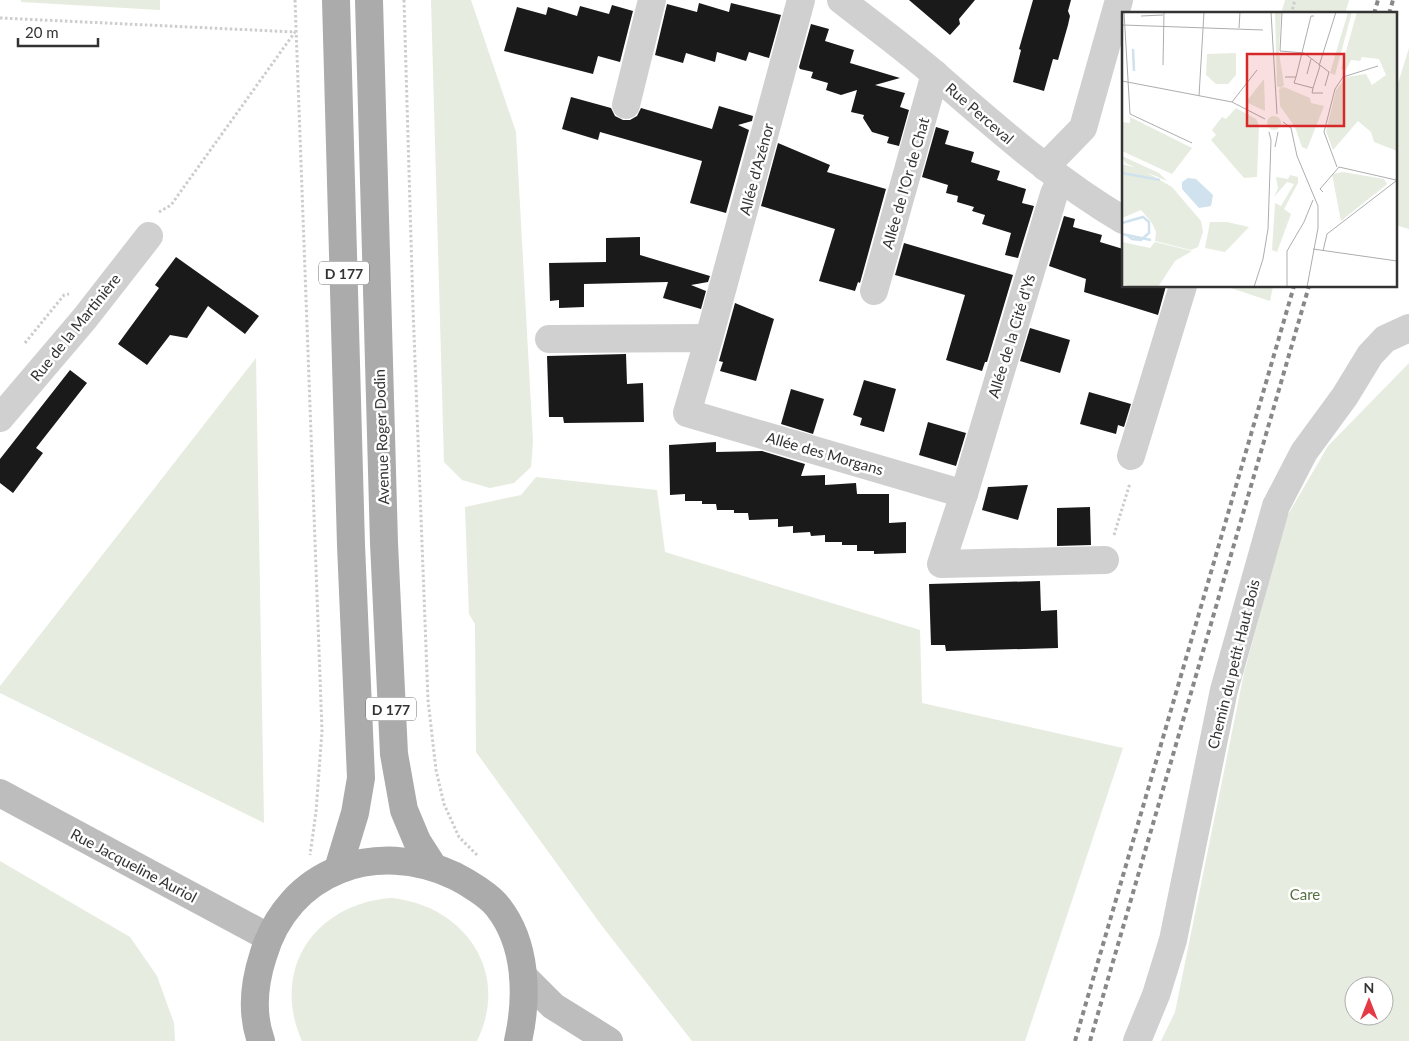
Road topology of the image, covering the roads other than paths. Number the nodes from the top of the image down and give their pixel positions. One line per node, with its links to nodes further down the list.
1 (336, 0): 23 (main road, D 177)
2 (369, 0): 22 (main road, Avenue Roger Dodin / D 177)
3 (652, 0): 8 (street)
4 (802, 0): 15 (street, Allée d'Azénor)
5 (841, 0): 7 (street, Rue Perceval)
6 (1119, 0): 9 (street)
7 (935, 74): 9 (street, Rue Perceval); 13 (street, Allée de l'Or de Chat)
8 (626, 105)
9 (1053, 173): 10 (street, Rue Perceval); 19 (street, Allée de la Cité d'Ys)
10 (1122, 219)
11 (149, 236): 17 (street, Rue de la Martinière)
12 (1182, 288): 18 (street)
13 (874, 291)
14 (1409, 328): 29 (street, Chemin du petit Haut Bois)
15 (709, 338): 16 (street); 19 (street, Allée des Morgans)
16 (549, 339)
17 (0, 418)
18 (1131, 456)
19 (964, 494): 20 (street)
20 (1105, 560)
21 (0, 794): 24 (street, Rue Jacqueline Auriol)
22 (433, 866): 23 (main road); 25 (main road)
23 (338, 869): 24 (main road)
24 (268, 937): 26 (main road)
25 (523, 976): 27 (main road); 28 (street)
26 (261, 1041)
27 (518, 1041)
28 (609, 1041)
29 (1137, 1041)

